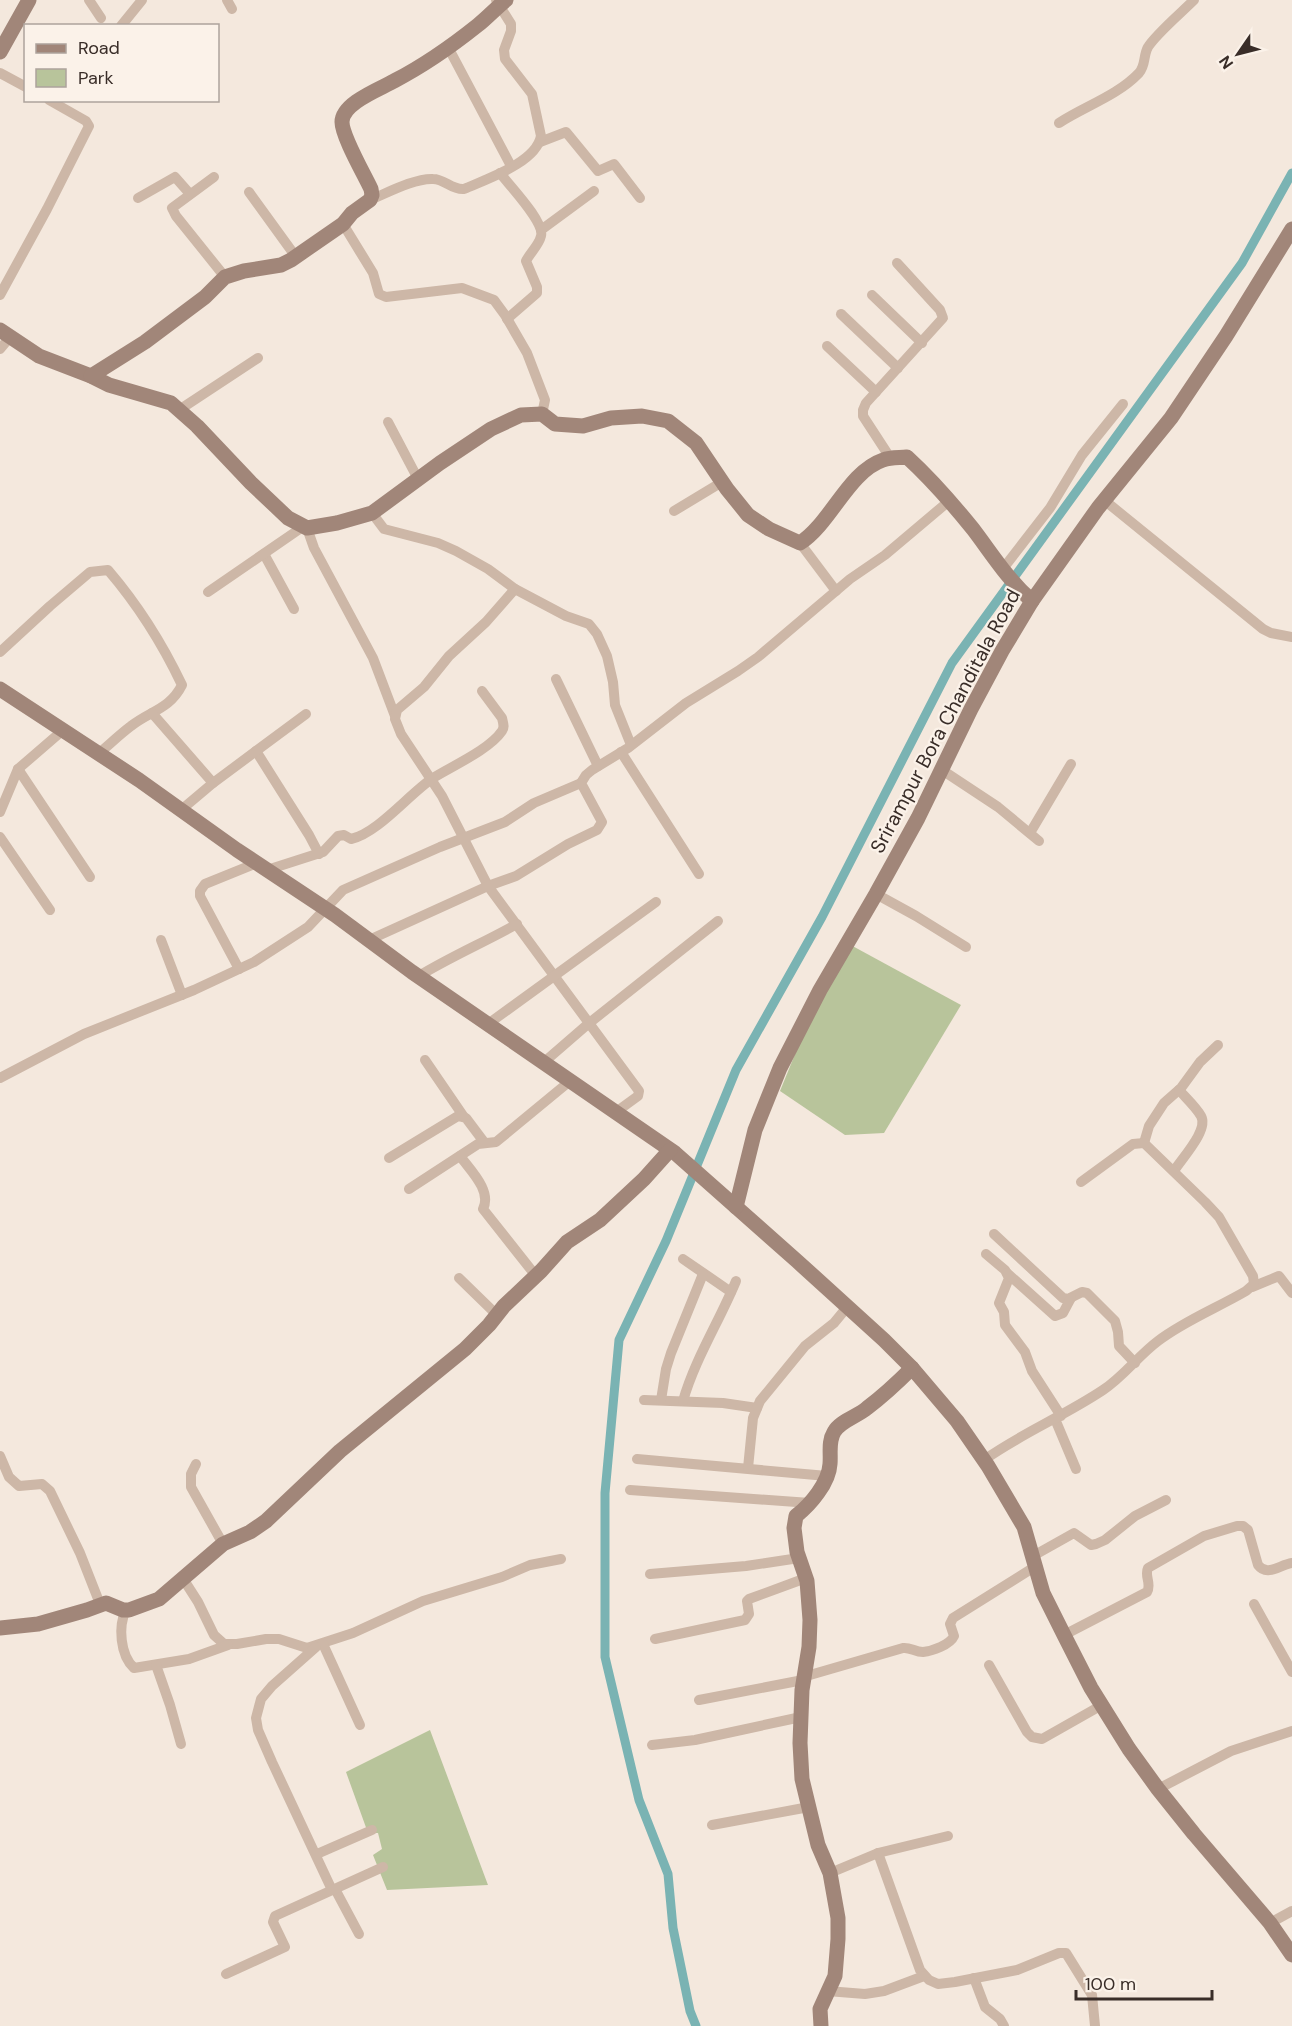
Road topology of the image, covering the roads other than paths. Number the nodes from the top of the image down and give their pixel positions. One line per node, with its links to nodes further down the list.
1 (29, 0): 9 (street)
2 (89, 0): 6 (street)
3 (142, 0): 7 (street)
4 (1194, 0): 13 (street)
5 (500, 2): 8 (street); 14 (street)
6 (102, 18)
7 (123, 24)
8 (448, 47): 15 (street); 23 (street)
9 (0, 52)
10 (0, 73): 11 (street)
11 (24, 86)
12 (64, 104): 30 (street)
13 (1059, 123)
14 (540, 142): 15 (street); 22 (street)
15 (511, 166): 16 (street)
16 (500, 173): 23 (street); 26 (street)
17 (214, 177): 20 (street)
18 (594, 191): 26 (street)
19 (249, 192): 27 (street)
20 (190, 194): 21 (street); 29 (street)
21 (138, 198)
22 (639, 198)
23 (370, 200): 24 (street)
24 (343, 224): 27 (street); 33 (street)
25 (1292, 229): 48 (street, Srirampur Bora Chanditala Road)
26 (541, 231): 33 (street)
27 (296, 256): 29 (street)
28 (897, 263): 35 (street)
29 (225, 277): 39 (street)
30 (0, 295)
31 (872, 295): 35 (street)
32 (841, 314): 38 (street)
33 (507, 319): 43 (street)
34 (3, 339): 39 (street)
35 (922, 343): 38 (street)
36 (827, 346): 40 (street)
37 (258, 358): 42 (street)
38 (898, 368): 40 (street)
39 (90, 376): 42 (street)
40 (876, 392): 45 (street)
41 (1123, 404): 55 (street)
42 (179, 410): 52 (street)
43 (542, 414): 46 (street); 47 (street)
44 (388, 422): 46 (street)
45 (891, 459): 49 (street); 53 (street)
46 (418, 479): 51 (street)
47 (722, 482): 50 (street); 53 (street)
48 (1104, 500): 59 (street, Srirampur Bora Chanditala Road); 61 (street)
49 (949, 501): 55 (street); 57 (street)
50 (674, 511)
51 (372, 513): 52 (street); 56 (street)
52 (305, 527): 54 (street); 68 (street)
53 (800, 543): 57 (street)
54 (264, 554): 58 (street); 60 (street)
55 (1005, 574): 59 (street)
56 (515, 589): 68 (street); 70 (street)
57 (836, 591): 70 (street)
58 (208, 592)
59 (1027, 597): 77 (street, Srirampur Bora Chanditala Road)
60 (294, 609)
61 (1292, 637)
62 (0, 652): 66 (street)
63 (556, 680): 75 (street)
64 (0, 689): 69 (street)
65 (482, 691): 78 (street)
66 (152, 713): 73 (street); 79 (street)
67 (306, 714): 71 (street)
68 (395, 716): 78 (street)
69 (62, 731): 73 (street); 76 (street)
70 (632, 745): 72 (street)
71 (256, 751): 79 (street); 87 (street)
72 (621, 752): 75 (street); 89 (street)
73 (98, 754): 81 (street)
74 (1071, 764): 83 (street)
75 (598, 766): 80 (street)
76 (18, 769): 82 (street); 90 (street)
77 (942, 770): 83 (street); 92 (street, Srirampur Bora Chanditala Road)
78 (431, 779): 85 (street); 87 (street)
79 (213, 783): 81 (street)
80 (581, 783): 85 (street); 91 (street)
81 (181, 810): 88 (street)
82 (0, 812)
83 (1030, 834): 86 (street)
84 (0, 837): 95 (street)
85 (465, 838): 91 (street); 94 (street)
86 (1040, 841)
87 (319, 854): 88 (street)
88 (262, 866): 94 (street); 101 (street)
89 (699, 874)
90 (90, 877)
91 (488, 886): 97 (street); 99 (street)
92 (876, 894): 100 (street); 123 (street, Srirampur Bora Chanditala Road)
93 (656, 902): 102 (street)
94 (326, 909): 99 (street); 101 (street)
95 (50, 910)
96 (718, 921): 106 (street)
97 (517, 924): 102 (street); 103 (street)
98 (161, 940): 104 (street)
99 (369, 940): 103 (street)
100 (966, 947)
101 (239, 969): 104 (street)
102 (555, 975): 105 (street); 106 (street)
103 (419, 976): 105 (street)
104 (182, 994): 110 (street)
105 (488, 1024): 109 (street)
106 (588, 1024): 109 (street); 113 (street)
107 (1218, 1045): 112 (street)
108 (424, 1060): 114 (street)
109 (543, 1062): 111 (street)
110 (0, 1078)
111 (570, 1081): 113 (street); 115 (street)
112 (1179, 1090): 116 (street); 120 (street)
113 (616, 1112): 117 (street)
114 (464, 1117): 115 (street); 119 (street)
115 (484, 1142): 118 (street)
116 (1144, 1143): 120 (street); 121 (street)
117 (674, 1154): 123 (street); 129 (street)
118 (460, 1156): 122 (street); 129 (street)
119 (389, 1158)
120 (1174, 1171): 131 (street)
121 (1081, 1182)
122 (409, 1189)
123 (736, 1207): 134 (street)
124 (994, 1234): 133 (street)
125 (986, 1254): 127 (street)
126 (682, 1259): 128 (street)
127 (1007, 1273): 133 (street); 142 (street)
128 (703, 1274): 139 (street); 140 (street)
129 (536, 1276): 135 (street)
130 (459, 1278): 135 (street)
131 (1252, 1287): 132 (street); 136 (street)
132 (1292, 1293)
133 (1071, 1298): 136 (street)
134 (848, 1306): 137 (street); 141 (street)
135 (497, 1315): 153 (street)
136 (1135, 1363): 142 (street)
137 (912, 1368): 145 (street); 149 (street)
138 (644, 1400): 139 (street)
139 (661, 1400): 140 (street)
140 (683, 1401): 141 (street)
141 (757, 1408): 147 (street)
142 (1058, 1417): 145 (street); 148 (street)
143 (0, 1456): 161 (street)
144 (637, 1459): 147 (street)
145 (984, 1460): 156 (street)
146 (196, 1464): 153 (street)
147 (748, 1468): 149 (street)
148 (1076, 1469)
149 (827, 1476): 152 (street)
150 (630, 1490): 152 (street)
151 (1166, 1500): 156 (street)
152 (810, 1503): 154 (street)
153 (223, 1544): 159 (street)
154 (799, 1558): 158 (street); 160 (street)
155 (561, 1559): 168 (street)
156 (1035, 1561): 165 (street); 172 (street)
157 (1292, 1563): 165 (street)
158 (650, 1574)
159 (182, 1577): 163 (street); 167 (street)
160 (806, 1578): 166 (street); 172 (street)
161 (100, 1604): 163 (street); 164 (street)
162 (1254, 1604): 171 (street)
163 (126, 1610): 169 (street)
164 (0, 1628)
165 (1064, 1635): 174 (street)
166 (654, 1639)
167 (228, 1645): 168 (street); 169 (street)
168 (320, 1645): 176 (street); 186 (street)
169 (156, 1665): 178 (street)
170 (989, 1665): 174 (street)
171 (1292, 1672)
172 (803, 1678): 173 (street); 175 (street)
173 (699, 1700)
174 (1102, 1705): 180 (street)
175 (801, 1718): 179 (street); 181 (street)
176 (360, 1725)
177 (1292, 1731): 180 (street)
178 (181, 1744)
179 (652, 1745)
180 (1158, 1789): 191 (street)
181 (809, 1807): 182 (street); 188 (street)
182 (712, 1825)
183 (372, 1830): 186 (street)
184 (948, 1836): 185 (street)
185 (878, 1853): 188 (street); 195 (street)
186 (316, 1854): 189 (street)
187 (382, 1867): 189 (street)
188 (830, 1873): 197 (street)
189 (333, 1889): 192 (street); 194 (street)
190 (1292, 1911): 191 (street)
191 (1270, 1923): 193 (street)
192 (359, 1935)
193 (1292, 1955)
194 (226, 1974)
195 (924, 1976): 196 (street); 197 (street)
196 (974, 1978): 199 (street); 200 (street)
197 (827, 1991): 198 (street)
198 (821, 2026)
199 (1004, 2026)
200 (1095, 2026)

